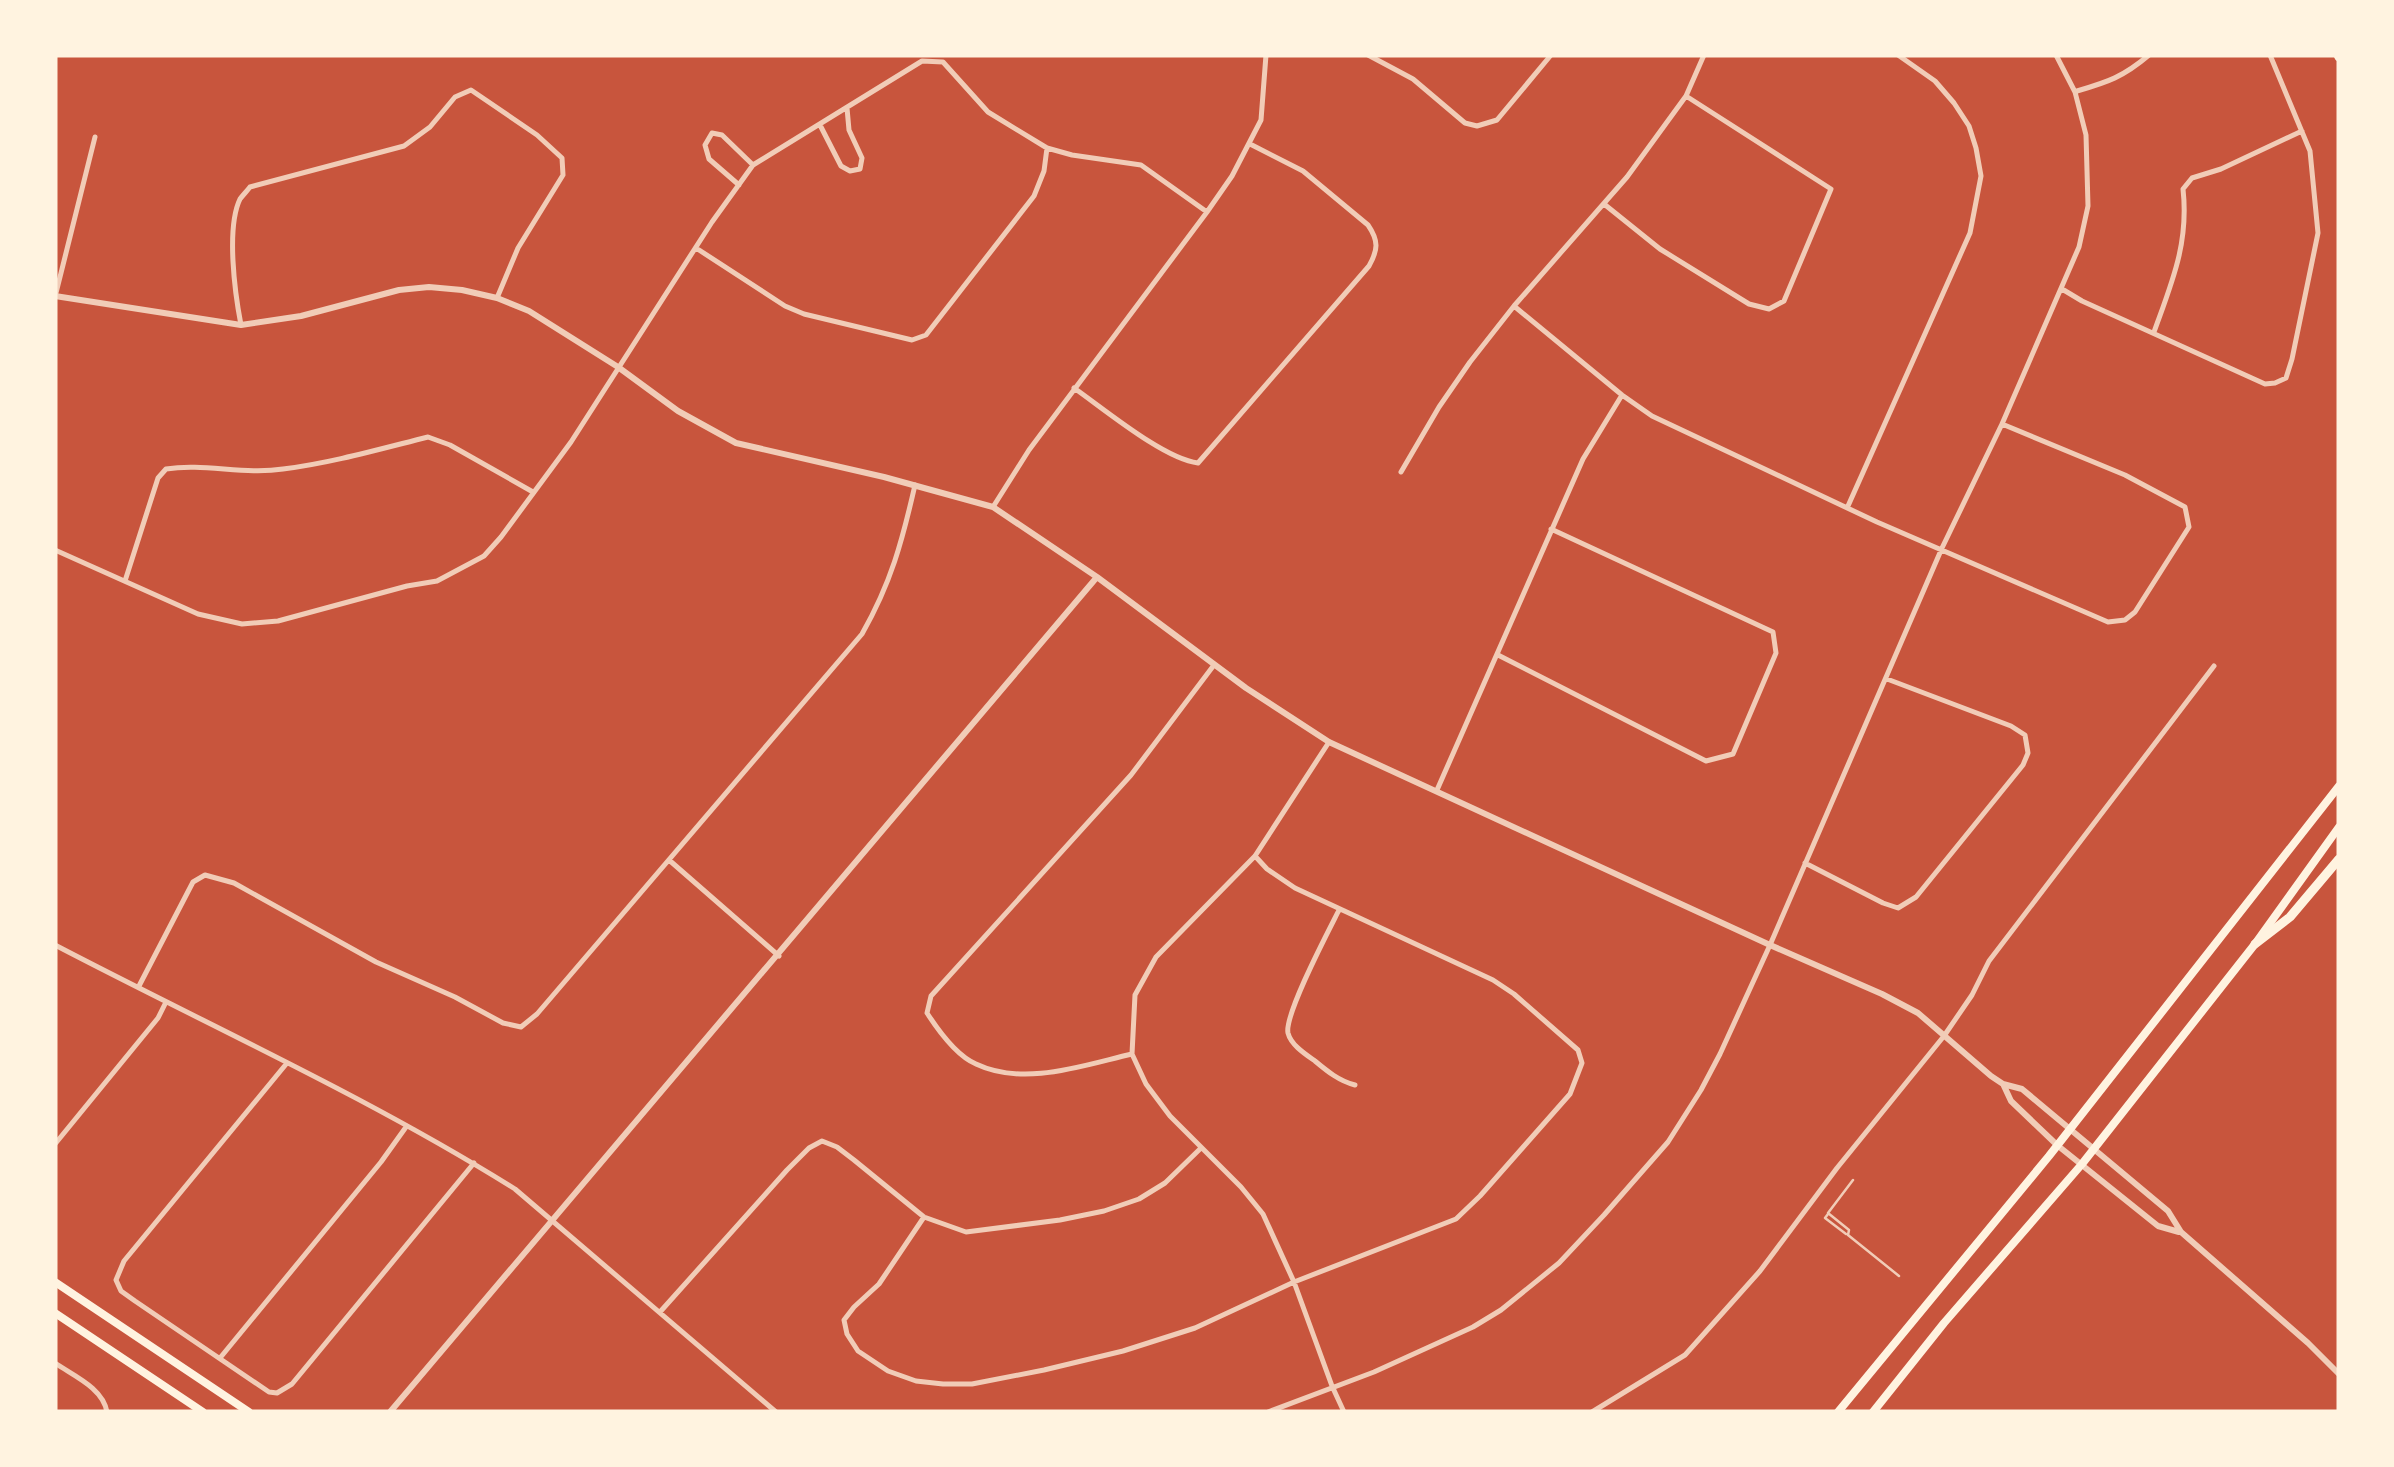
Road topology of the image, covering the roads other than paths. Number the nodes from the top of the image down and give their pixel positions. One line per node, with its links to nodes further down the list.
1 (1266, 55): 17 (street)
2 (1368, 55): 10 (street)
3 (1390, 55): 10 (street)
4 (1552, 55): 10 (street)
5 (1704, 55): 12 (street)
6 (1898, 55): 37 (street)
7 (2056, 55): 11 (street)
8 (2149, 55): 11 (street)
9 (2270, 55): 15 (street)
10 (1386, 63)
11 (2075, 92): 24 (street)
12 (1686, 96): 21 (street); 21 (street)
13 (847, 108): 14 (street); 14 (street); 18 (street)
14 (820, 125): 19 (street)
15 (2302, 131): 29 (street); 29 (street)
16 (95, 137): 25 (street)
17 (1250, 144): 22 (street); 31 (street)
18 (1047, 148): 22 (street); 23 (street)
19 (753, 165): 20 (street); 20 (street)
20 (739, 185): 23 (street)
21 (1604, 204): 27 (street)
22 (1207, 212): 31 (street)
23 (696, 248): 30 (street)
24 (2062, 289): 29 (street); 33 (street)
25 (55, 296): 28 (street)
26 (498, 298): 28 (street); 28 (street); 30 (street)
27 (1514, 306): 32 (street); 34 (street)
28 (241, 325)
29 (2154, 332)
30 (618, 367): 35 (street); 36 (street)
31 (1074, 388): 38 (street)
32 (1622, 395): 37 (street); 39 (street)
33 (2002, 424): 40 (street); 40 (street)
34 (1400, 472)
35 (915, 486): 38 (street); 54 (street)
36 (533, 492): 43 (street); 43 (street)
37 (1848, 506): 40 (street)
38 (993, 507): 42 (street)
39 (1551, 530): 44 (street); 44 (street)
40 (1942, 548): 47 (street)
41 (55, 550): 43 (street)
42 (1097, 576): 45 (street); 60 (street)
43 (124, 580)
44 (1498, 655): 50 (street)
45 (1214, 666): 48 (street); 64 (street)
46 (2214, 666): 63 (street)
47 (1887, 679): 55 (street); 55 (street)
48 (1329, 742): 50 (street); 52 (street)
49 (2339, 786): 69 (main road)
50 (1437, 790): 57 (street)
51 (2339, 827): 58 (main road)
52 (1255, 856): 56 (street); 64 (street)
53 (2339, 859): 58 (highway)
54 (669, 860): 60 (street); 61 (street)
55 (1805, 863): 57 (street)
56 (1339, 910): 66 (street); 82 (street)
57 (1770, 944): 63 (street); 88 (street)
58 (2255, 944): 73 (main road)
59 (55, 945): 61 (street)
60 (779, 956): 78 (street)
61 (138, 986): 62 (street)
62 (166, 1002): 65 (street); 70 (street)
63 (1944, 1036): 67 (street); 96 (street)
64 (1132, 1054): 72 (street)
65 (287, 1064): 68 (street); 85 (street)
66 (1355, 1084)
67 (2003, 1084): 69 (street); 71 (street)
68 (406, 1127): 74 (street); 85 (street)
69 (2070, 1129): 71 (main road); 73 (street)
70 (55, 1144)
71 (2058, 1145): 75 (street); 97 (main road)
72 (1201, 1148): 77 (street); 82 (street)
73 (2094, 1149): 75 (main road); 79 (street)
74 (474, 1163): 78 (street); 85 (street)
75 (2082, 1164): 79 (street); 98 (main road)
76 (1853, 1180): 80 (lane)
77 (924, 1217): 82 (street); 84 (street)
78 (550, 1220): 84 (street); 92 (street)
79 (2181, 1232): 87 (street)
80 (1899, 1276)
81 (55, 1282): 91 (main road)
82 (1294, 1282): 88 (street)
83 (55, 1313): 90 (main road)
84 (659, 1313): 93 (street)
85 (220, 1358)
86 (55, 1363): 89 (street)
87 (2339, 1374)
88 (1332, 1386): 94 (street); 95 (street)
89 (107, 1412)
90 (203, 1412)
91 (250, 1412)
92 (390, 1412)
93 (776, 1412)
94 (1268, 1412)
95 (1344, 1412)
96 (1592, 1412)
97 (1838, 1412)
98 (1873, 1412)

